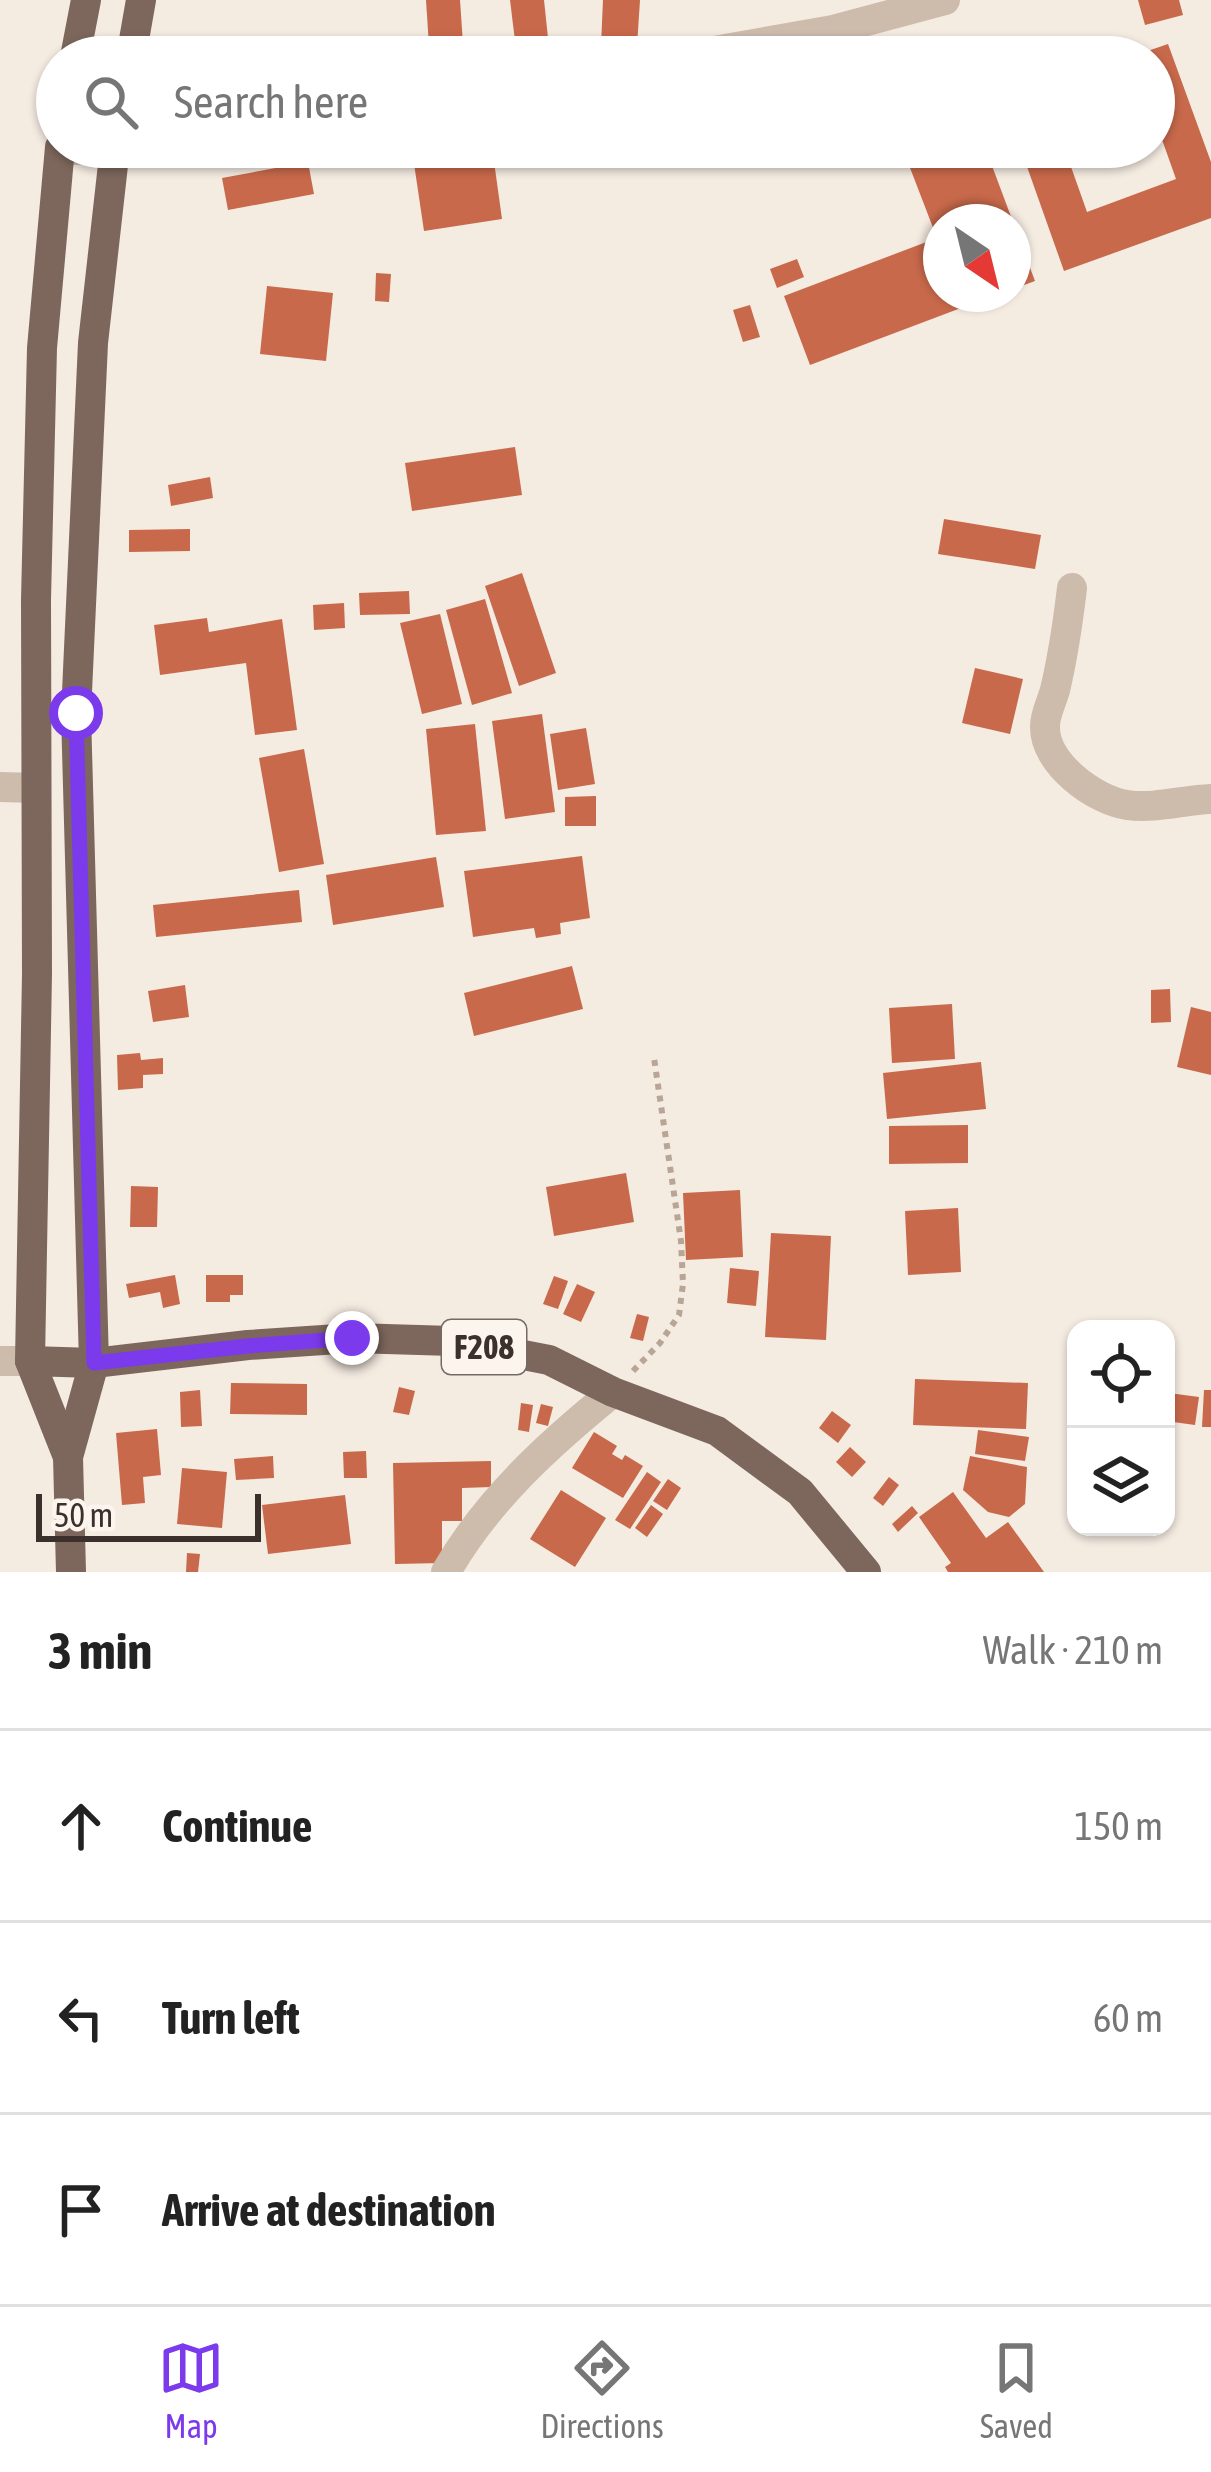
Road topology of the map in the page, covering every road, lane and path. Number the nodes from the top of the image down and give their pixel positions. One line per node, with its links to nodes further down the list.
1 (86, 0): 4 (main road)
2 (141, 0): 5 (main road)
3 (946, 0): 6 (street)
4 (79, 36)
5 (135, 36)
6 (799, 36)
7 (58, 168): 11 (main road)
8 (112, 168): 15 (main road)
9 (1072, 588): 12 (street)
10 (0, 787): 11 (street)
11 (35, 788): 14 (main road)
12 (1211, 799)
13 (653, 1058): 16 (path)
14 (15, 1361): 15 (main road, F208); 17 (main road)
15 (94, 1363): 16 (main road, F208); 17 (main road)
16 (613, 1392): 19 (street); 20 (main road, F208)
17 (68, 1457): 18 (main road)
18 (71, 1572)
19 (446, 1572)
20 (866, 1572)

